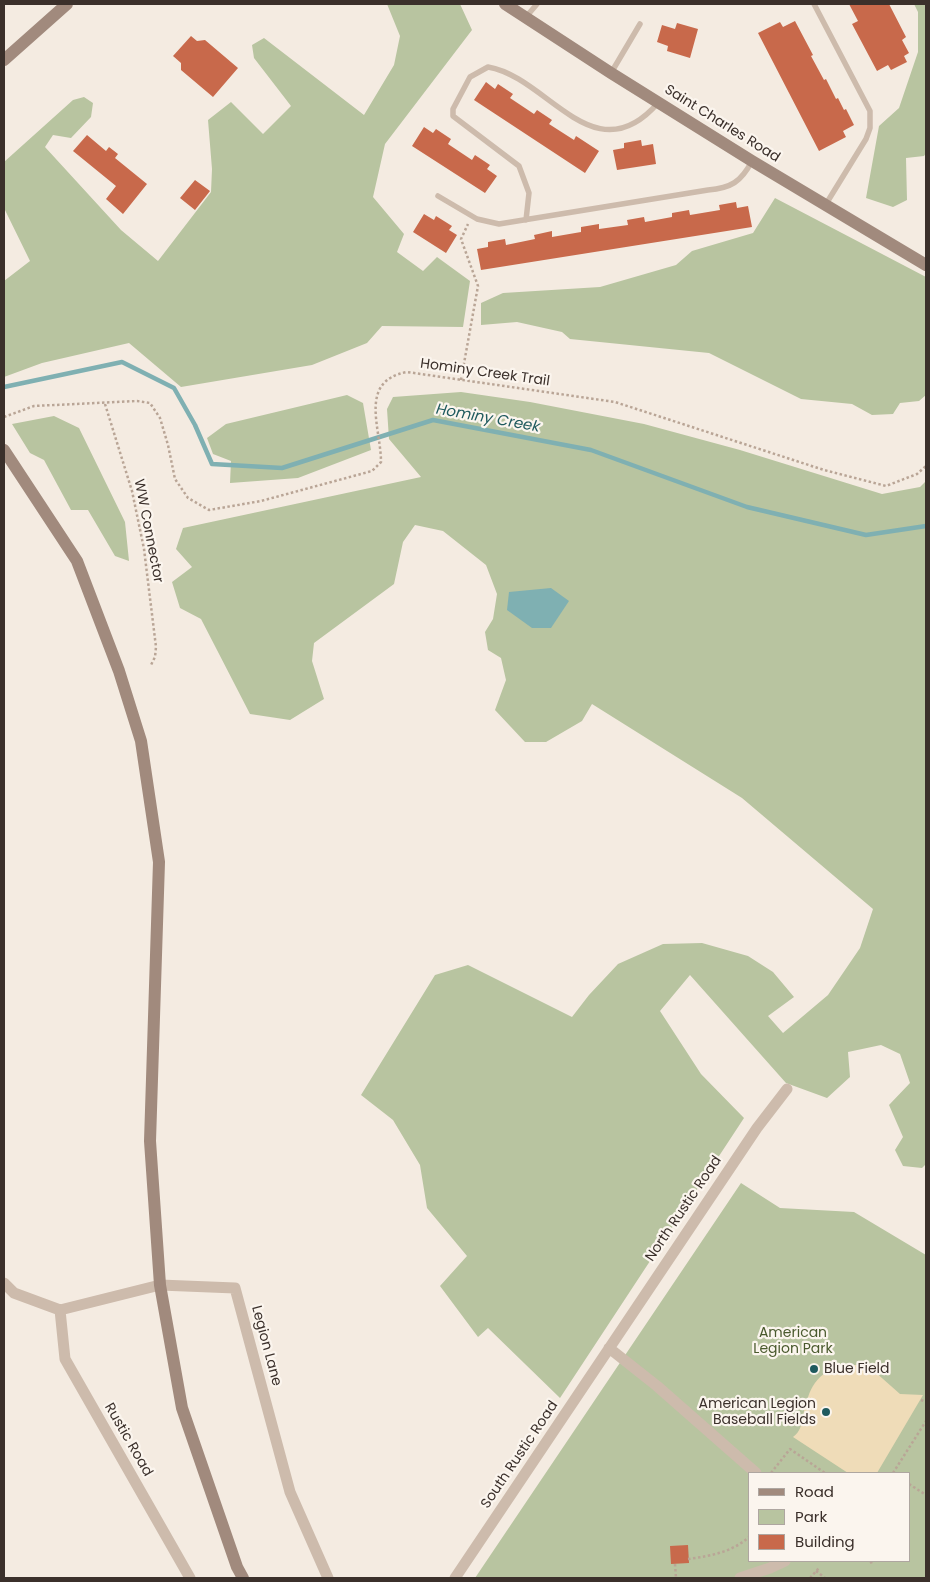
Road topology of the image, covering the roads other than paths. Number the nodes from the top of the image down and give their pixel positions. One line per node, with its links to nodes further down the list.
1 (66, 4): 7 (main road)
2 (505, 4): 5 (main road, Saint Charles Road)
3 (536, 4): 5 (lane)
4 (814, 4): 12 (lane)
5 (526, 17): 8 (main road, Saint Charles Road)
6 (640, 24): 8 (lane)
7 (4, 60)
8 (611, 73): 9 (main road, Saint Charles Road)
9 (658, 103): 10 (main road, Saint Charles Road); 13 (lane)
10 (752, 161): 12 (main road, Saint Charles Road); 13 (lane)
11 (438, 196): 13 (lane)
12 (826, 204): 14 (main road, Saint Charles Road)
13 (526, 220)
14 (926, 264)
15 (8, 455): 18 (main road)
16 (787, 1089): 20 (street, North Rustic Road)
17 (4, 1283): 19 (street)
18 (160, 1285): 19 (street, Legion Lane); 24 (main road); 25 (street, Legion Lane)
19 (60, 1310): 23 (street, Rustic Road)
20 (609, 1348): 21 (street); 26 (street, South Rustic Road)
21 (755, 1472)
22 (782, 1562): 27 (street)
23 (190, 1578)
24 (243, 1578)
25 (328, 1578)
26 (455, 1578)
27 (740, 1578)

